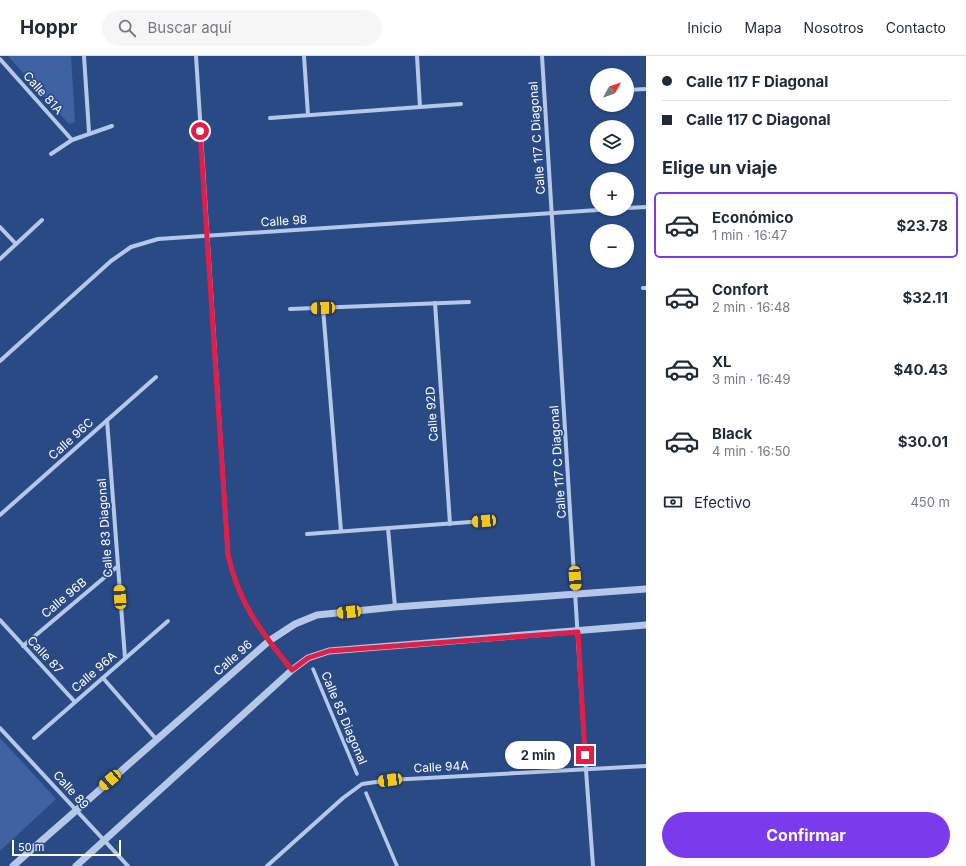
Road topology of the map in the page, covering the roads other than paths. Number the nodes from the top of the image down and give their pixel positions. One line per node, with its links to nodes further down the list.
1 (84, 56): 14 (street)
2 (196, 56): 23 (street)
3 (304, 56): 11 (street)
4 (417, 56): 10 (street)
5 (542, 56): 20 (street, Calle 117 C Diagonal)
6 (0, 59): 15 (street, Calle 81A)
7 (646, 89): 8 (street)
8 (634, 90)
9 (461, 104): 10 (street)
10 (420, 107): 11 (street)
11 (308, 115): 12 (street)
12 (270, 118)
13 (112, 126): 14 (street)
14 (89, 132): 15 (street)
15 (72, 140): 16 (street)
16 (51, 154)
17 (646, 207): 18 (street)
18 (634, 208)
19 (590, 210): 20 (street, Calle 98)
20 (552, 213): 23 (street, Calle 98); 41 (street, Calle 117 C Diagonal)
21 (42, 220): 24 (street)
22 (0, 227): 24 (street)
23 (207, 236): 30 (street, Calle 98); 47 (street)
24 (16, 244): 25 (street)
25 (0, 259)
26 (469, 302): 27 (street)
27 (435, 303): 28 (street); 35 (street, Calle 92D)
28 (323, 308): 29 (street); 37 (street)
29 (290, 309)
30 (0, 362)
31 (156, 377): 32 (street, Calle 96C)
32 (107, 420): 33 (street, Calle 96C); 39 (street, Calle 83 Diagonal)
33 (0, 515)
34 (484, 521): 35 (street)
35 (450, 524): 36 (street)
36 (388, 528): 37 (street); 42 (street)
37 (341, 531): 38 (street)
38 (307, 534)
39 (118, 566): 48 (street, Calle 96B); 49 (street, Calle 83 Diagonal)
40 (646, 589): 41 (street, Calle 96)
41 (576, 594): 42 (street, Calle 96); 46 (street, Calle 117 C Diagonal)
42 (396, 607): 47 (street, Calle 96)
43 (0, 620): 48 (street, Calle 87)
44 (168, 621): 49 (street, Calle 96A)
45 (646, 625): 46 (street)
46 (578, 632): 51 (street); 58 (street, Calle 117 C Diagonal)
47 (268, 641): 51 (street); 56 (street, Calle 96)
48 (23, 646): 53 (street, Calle 87)
49 (125, 658): 52 (street, Calle 96A)
50 (313, 669): 59 (street, Calle 85 Diagonal)
51 (292, 670): 62 (street)
52 (103, 678): 53 (street, Calle 96A); 56 (street)
53 (75, 702): 55 (street, Calle 96A)
54 (0, 728): 61 (street, Calle 89)
55 (34, 738)
56 (157, 740): 61 (street, Calle 96)
57 (646, 766): 58 (street, Calle 94A)
58 (586, 770): 66 (street, Calle 94A); 68 (street, Calle 117 C Diagonal)
59 (357, 774)
60 (366, 793): 67 (street)
61 (76, 811): 62 (street, Calle 89); 63 (street, Calle 96)
62 (104, 841): 64 (street); 65 (street, Calle 89)
63 (13, 866)
64 (76, 866)
65 (128, 866)
66 (267, 866)
67 (397, 866)
68 (593, 866)

